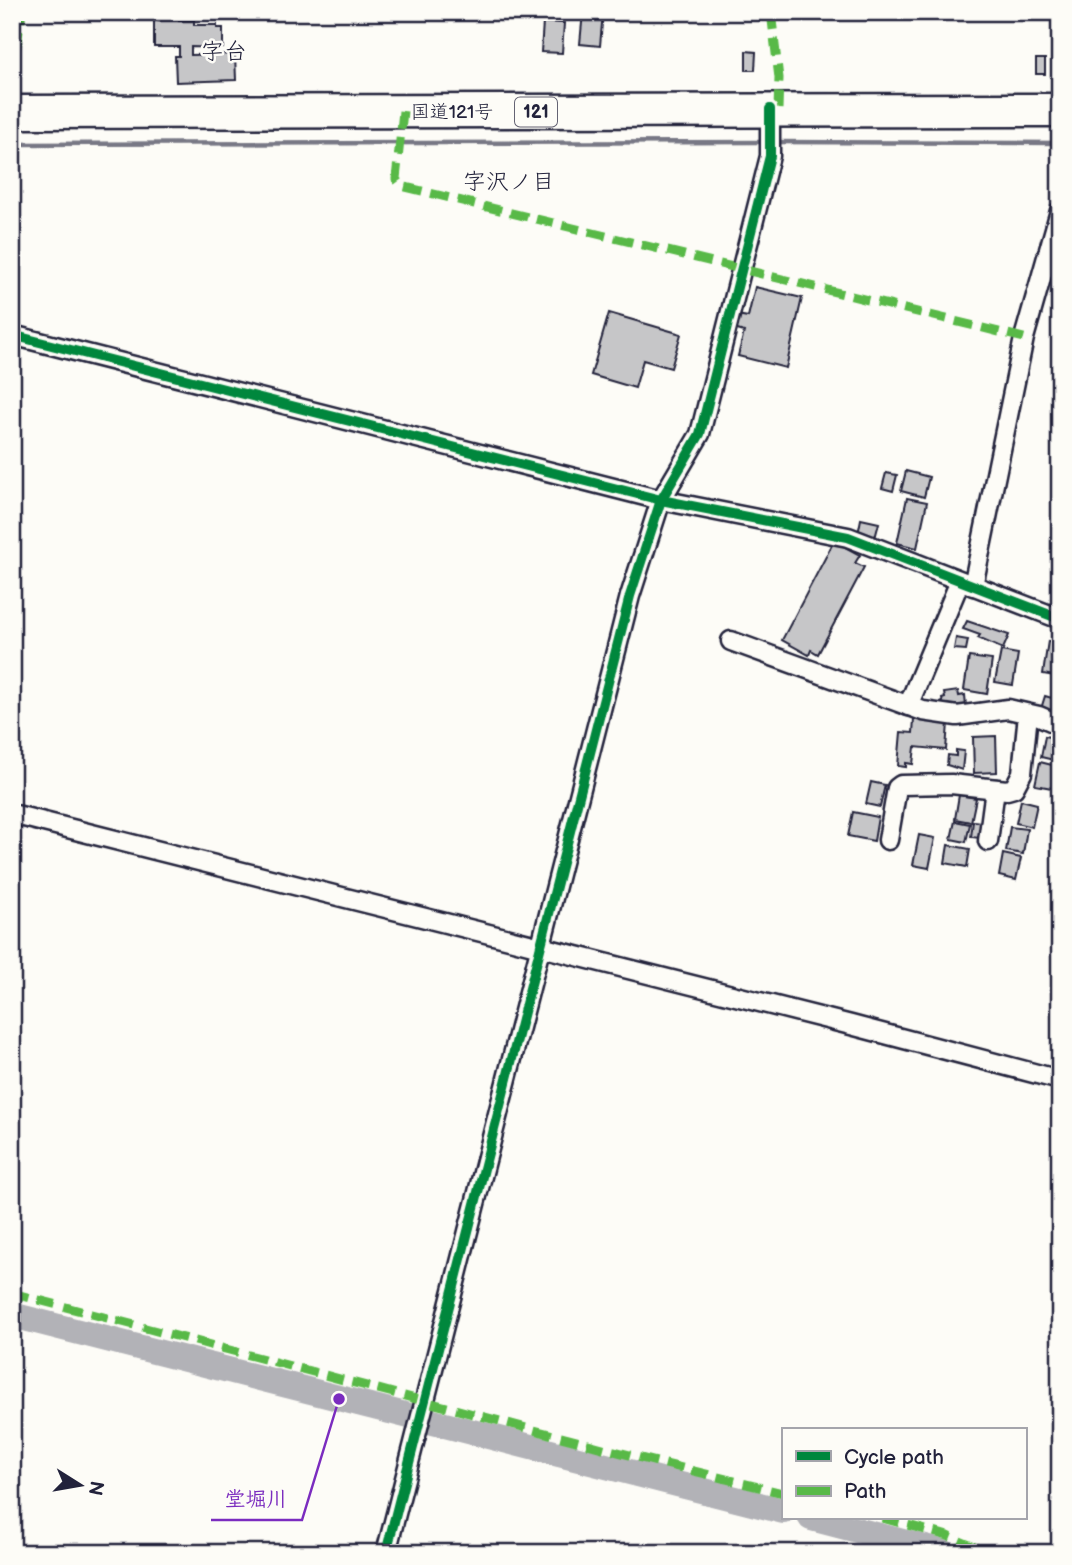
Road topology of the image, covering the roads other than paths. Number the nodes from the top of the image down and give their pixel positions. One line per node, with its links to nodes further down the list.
1 (770, 109): 2 (highway, 国道121号 / 121); 3 (highway, 国道121号 / 121); 6 (street)
2 (1060, 110)
3 (12, 112)
4 (1060, 211): 7 (street)
5 (12, 335): 6 (street)
6 (661, 500): 7 (street); 17 (street)
7 (967, 583): 8 (street); 10 (street)
8 (1060, 620)
9 (731, 641): 10 (street)
10 (908, 706): 11 (street)
11 (1028, 714): 12 (street); 13 (street)
12 (1060, 725)
13 (995, 789): 15 (street); 16 (street)
14 (12, 814): 17 (street)
15 (888, 840)
16 (988, 841)
17 (541, 946): 18 (street); 19 (street)
18 (1060, 1080)
19 (386, 1553)

